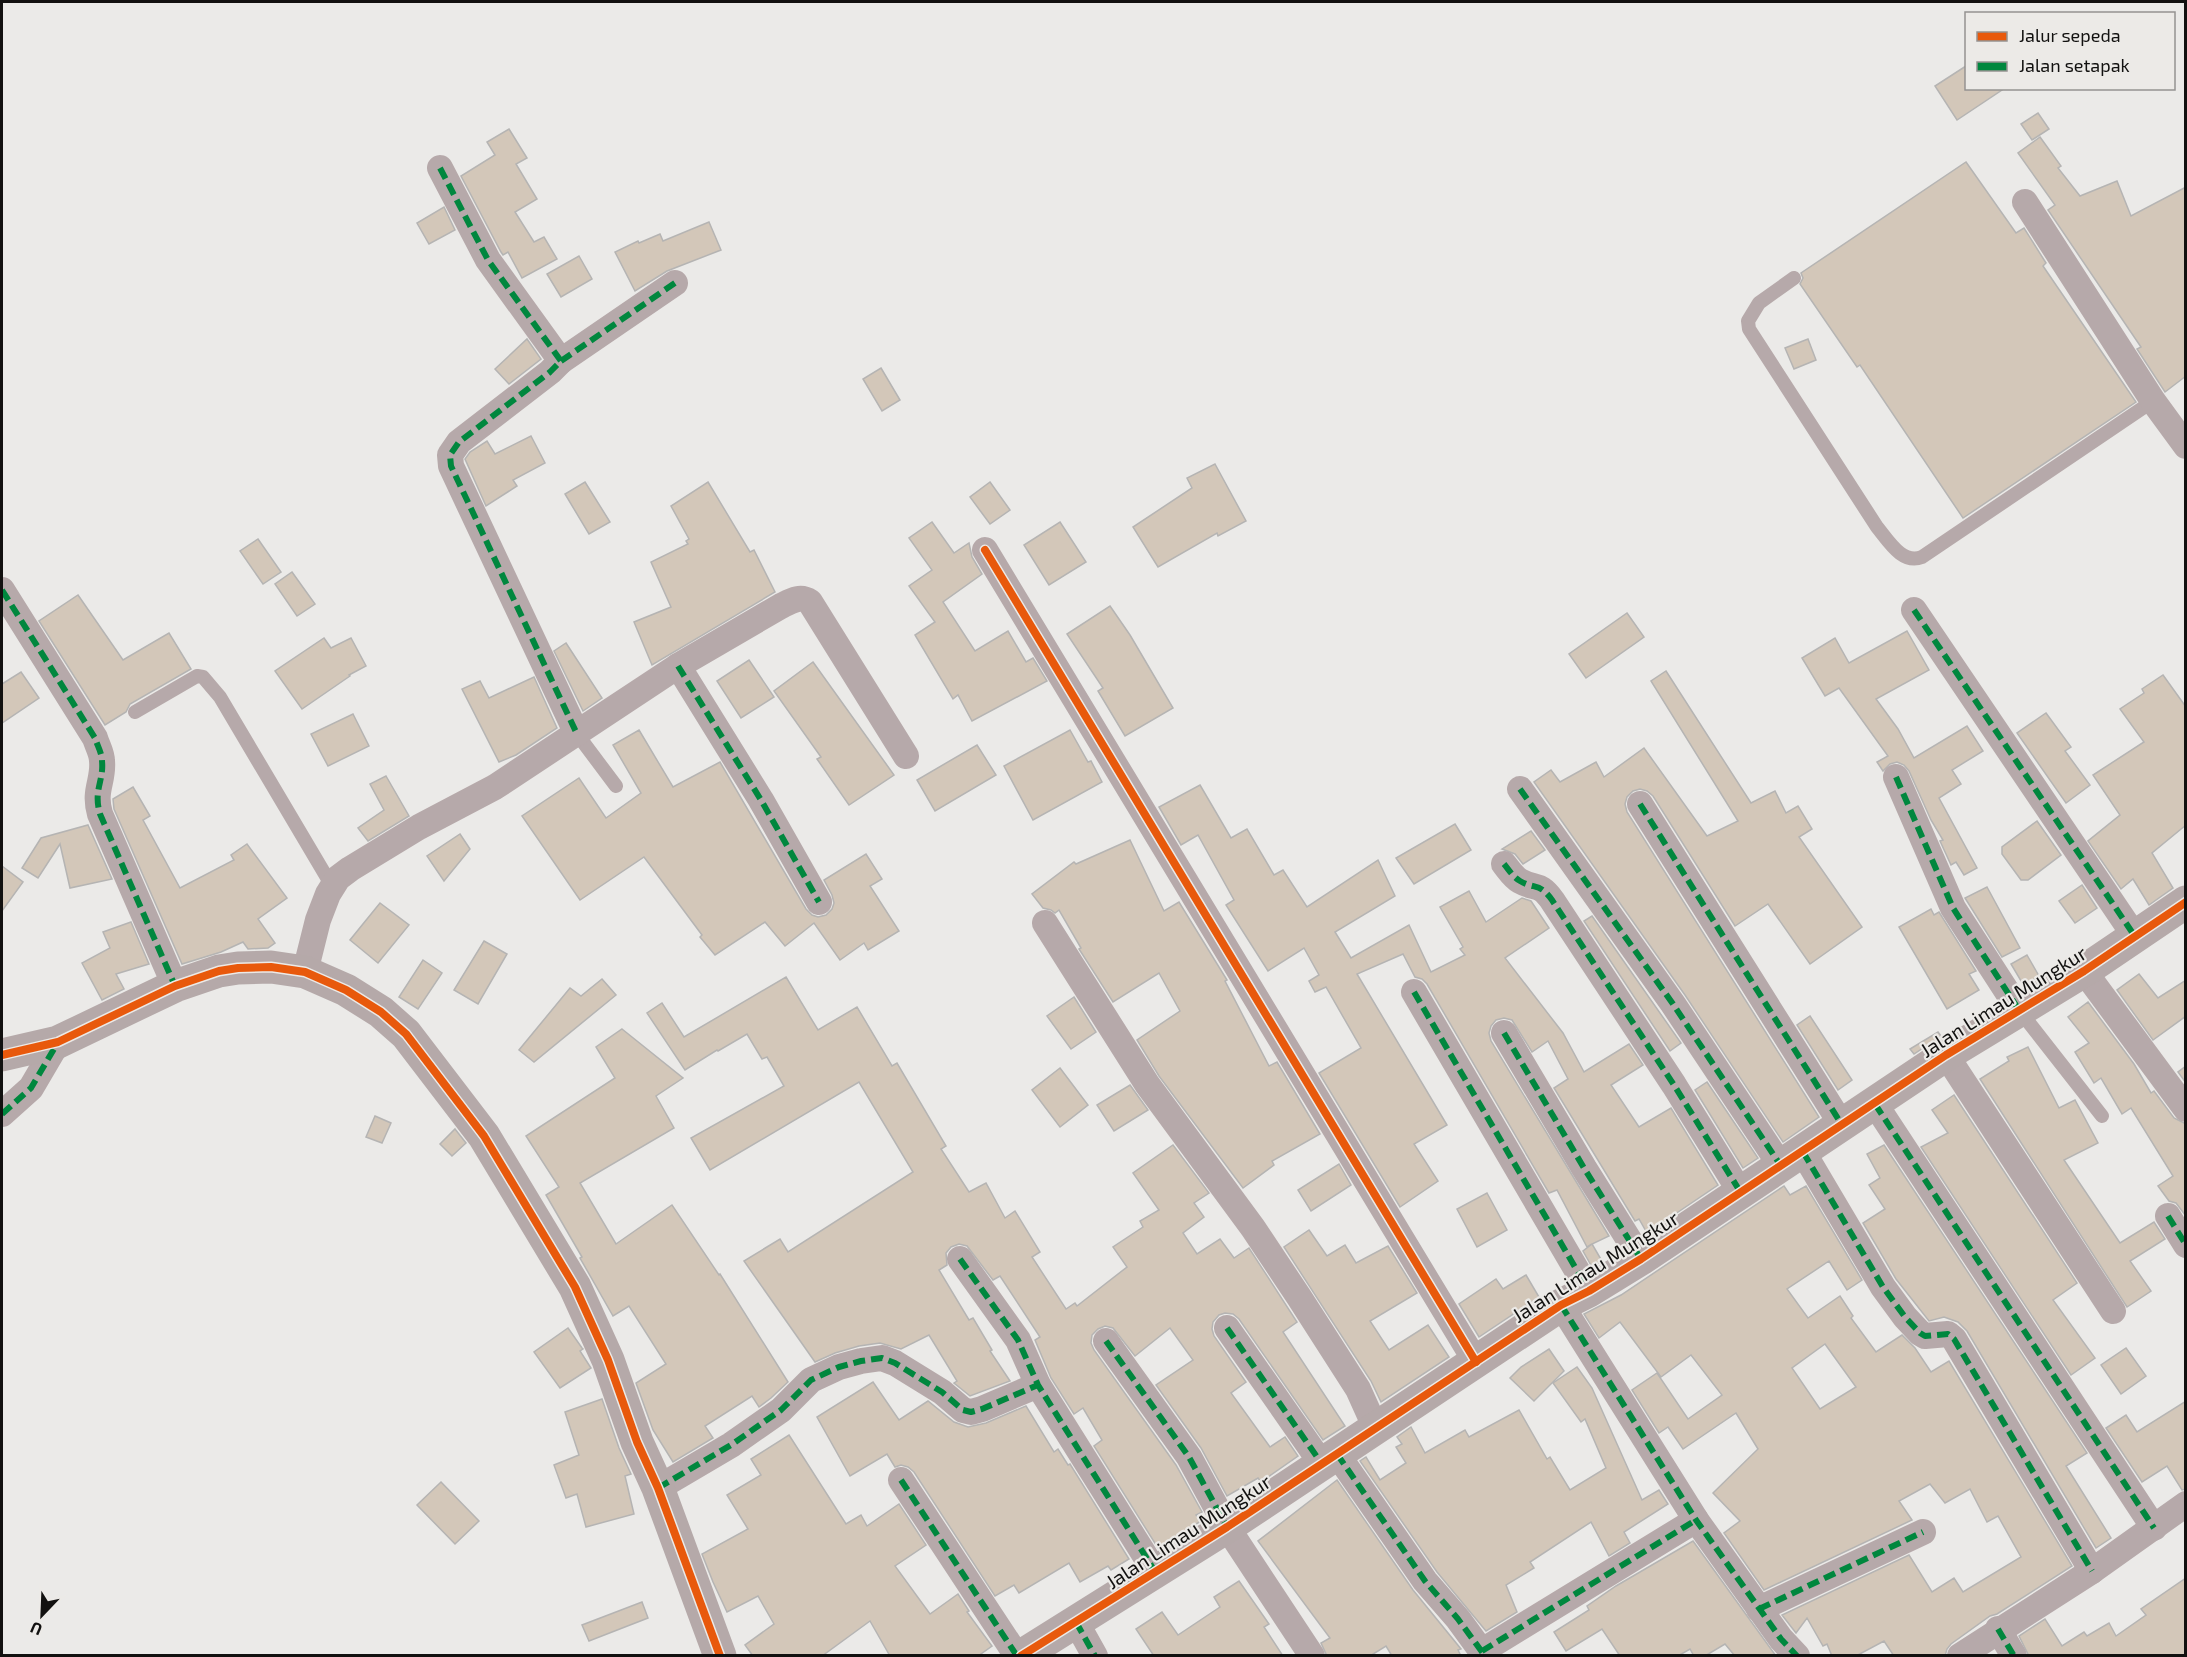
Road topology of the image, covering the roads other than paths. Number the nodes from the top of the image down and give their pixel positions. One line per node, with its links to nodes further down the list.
1 (440, 168): 5 (street)
2 (2025, 202): 6 (street)
3 (1794, 278): 6 (lane)
4 (675, 283): 5 (street)
5 (561, 361): 13 (street)
6 (2153, 401): 7 (street)
7 (2186, 446)
8 (985, 550): 49 (street)
9 (2, 590): 27 (street)
10 (1914, 610): 24 (street)
11 (678, 666): 13 (street); 14 (street); 21 (street)
12 (135, 712): 20 (lane)
13 (577, 734): 16 (lane); 20 (street)
14 (906, 756)
15 (1896, 777): 29 (street)
16 (616, 786)
17 (1520, 789): 39 (street)
18 (1640, 804): 38 (street)
19 (1504, 864): 40 (street)
20 (332, 886): 26 (street)
21 (819, 902)
22 (2184, 907): 24 (street, Jalan Limau Mungkur)
23 (1046, 923): 51 (street)
24 (2134, 935): 25 (street, Jalan Limau Mungkur)
25 (2084, 971): 29 (street, Jalan Limau Mungkur); 35 (street)
26 (305, 972): 27 (street); 54 (street)
27 (175, 986): 31 (street)
28 (1414, 992): 45 (street)
29 (2019, 1010): 33 (street, Jalan Limau Mungkur); 37 (lane)
30 (1504, 1033): 44 (street)
31 (58, 1042): 32 (street); 36 (street)
32 (2, 1055)
33 (1946, 1055): 34 (street, Jalan Limau Mungkur); 46 (street)
34 (1875, 1104): 38 (street, Jalan Limau Mungkur); 58 (street)
35 (2186, 1109)
36 (2, 1114)
37 (2102, 1116)
38 (1842, 1125): 39 (street, Jalan Limau Mungkur)
39 (1792, 1159): 40 (street, Jalan Limau Mungkur); 60 (street)
40 (1741, 1192): 44 (street, Jalan Limau Mungkur)
41 (2168, 1216): 42 (street)
42 (2186, 1245)
43 (960, 1259): 50 (street)
44 (1641, 1259): 45 (street, Jalan Limau Mungkur)
45 (1575, 1298): 49 (street, Jalan Limau Mungkur); 56 (street)
46 (2113, 1311)
47 (1227, 1328): 52 (street)
48 (1106, 1341): 57 (street)
49 (1476, 1362): 51 (street, Jalan Limau Mungkur)
50 (1038, 1385): 54 (street); 61 (street)
51 (1376, 1429): 52 (street, Jalan Limau Mungkur)
52 (1329, 1459): 57 (street, Jalan Limau Mungkur); 65 (street)
53 (901, 1480): 67 (street)
54 (658, 1488): 66 (street)
55 (2186, 1504): 58 (street)
56 (1696, 1520): 62 (street); 65 (street)
57 (1227, 1527): 61 (street, Jalan Limau Mungkur); 69 (street)
58 (2154, 1528): 60 (street)
59 (1923, 1532): 62 (street)
60 (2092, 1571): 64 (street)
61 (1156, 1573): 63 (street, Jalan Limau Mungkur)
62 (1759, 1609): 70 (street)
63 (1076, 1622): 67 (street, Jalan Limau Mungkur); 68 (street)
64 (1998, 1629): 71 (street); 72 (street)
65 (1484, 1653)
66 (720, 1656)
67 (1019, 1656)
68 (1095, 1656)
69 (1312, 1656)
70 (1797, 1656)
71 (1960, 1656)
72 (2014, 1656)

